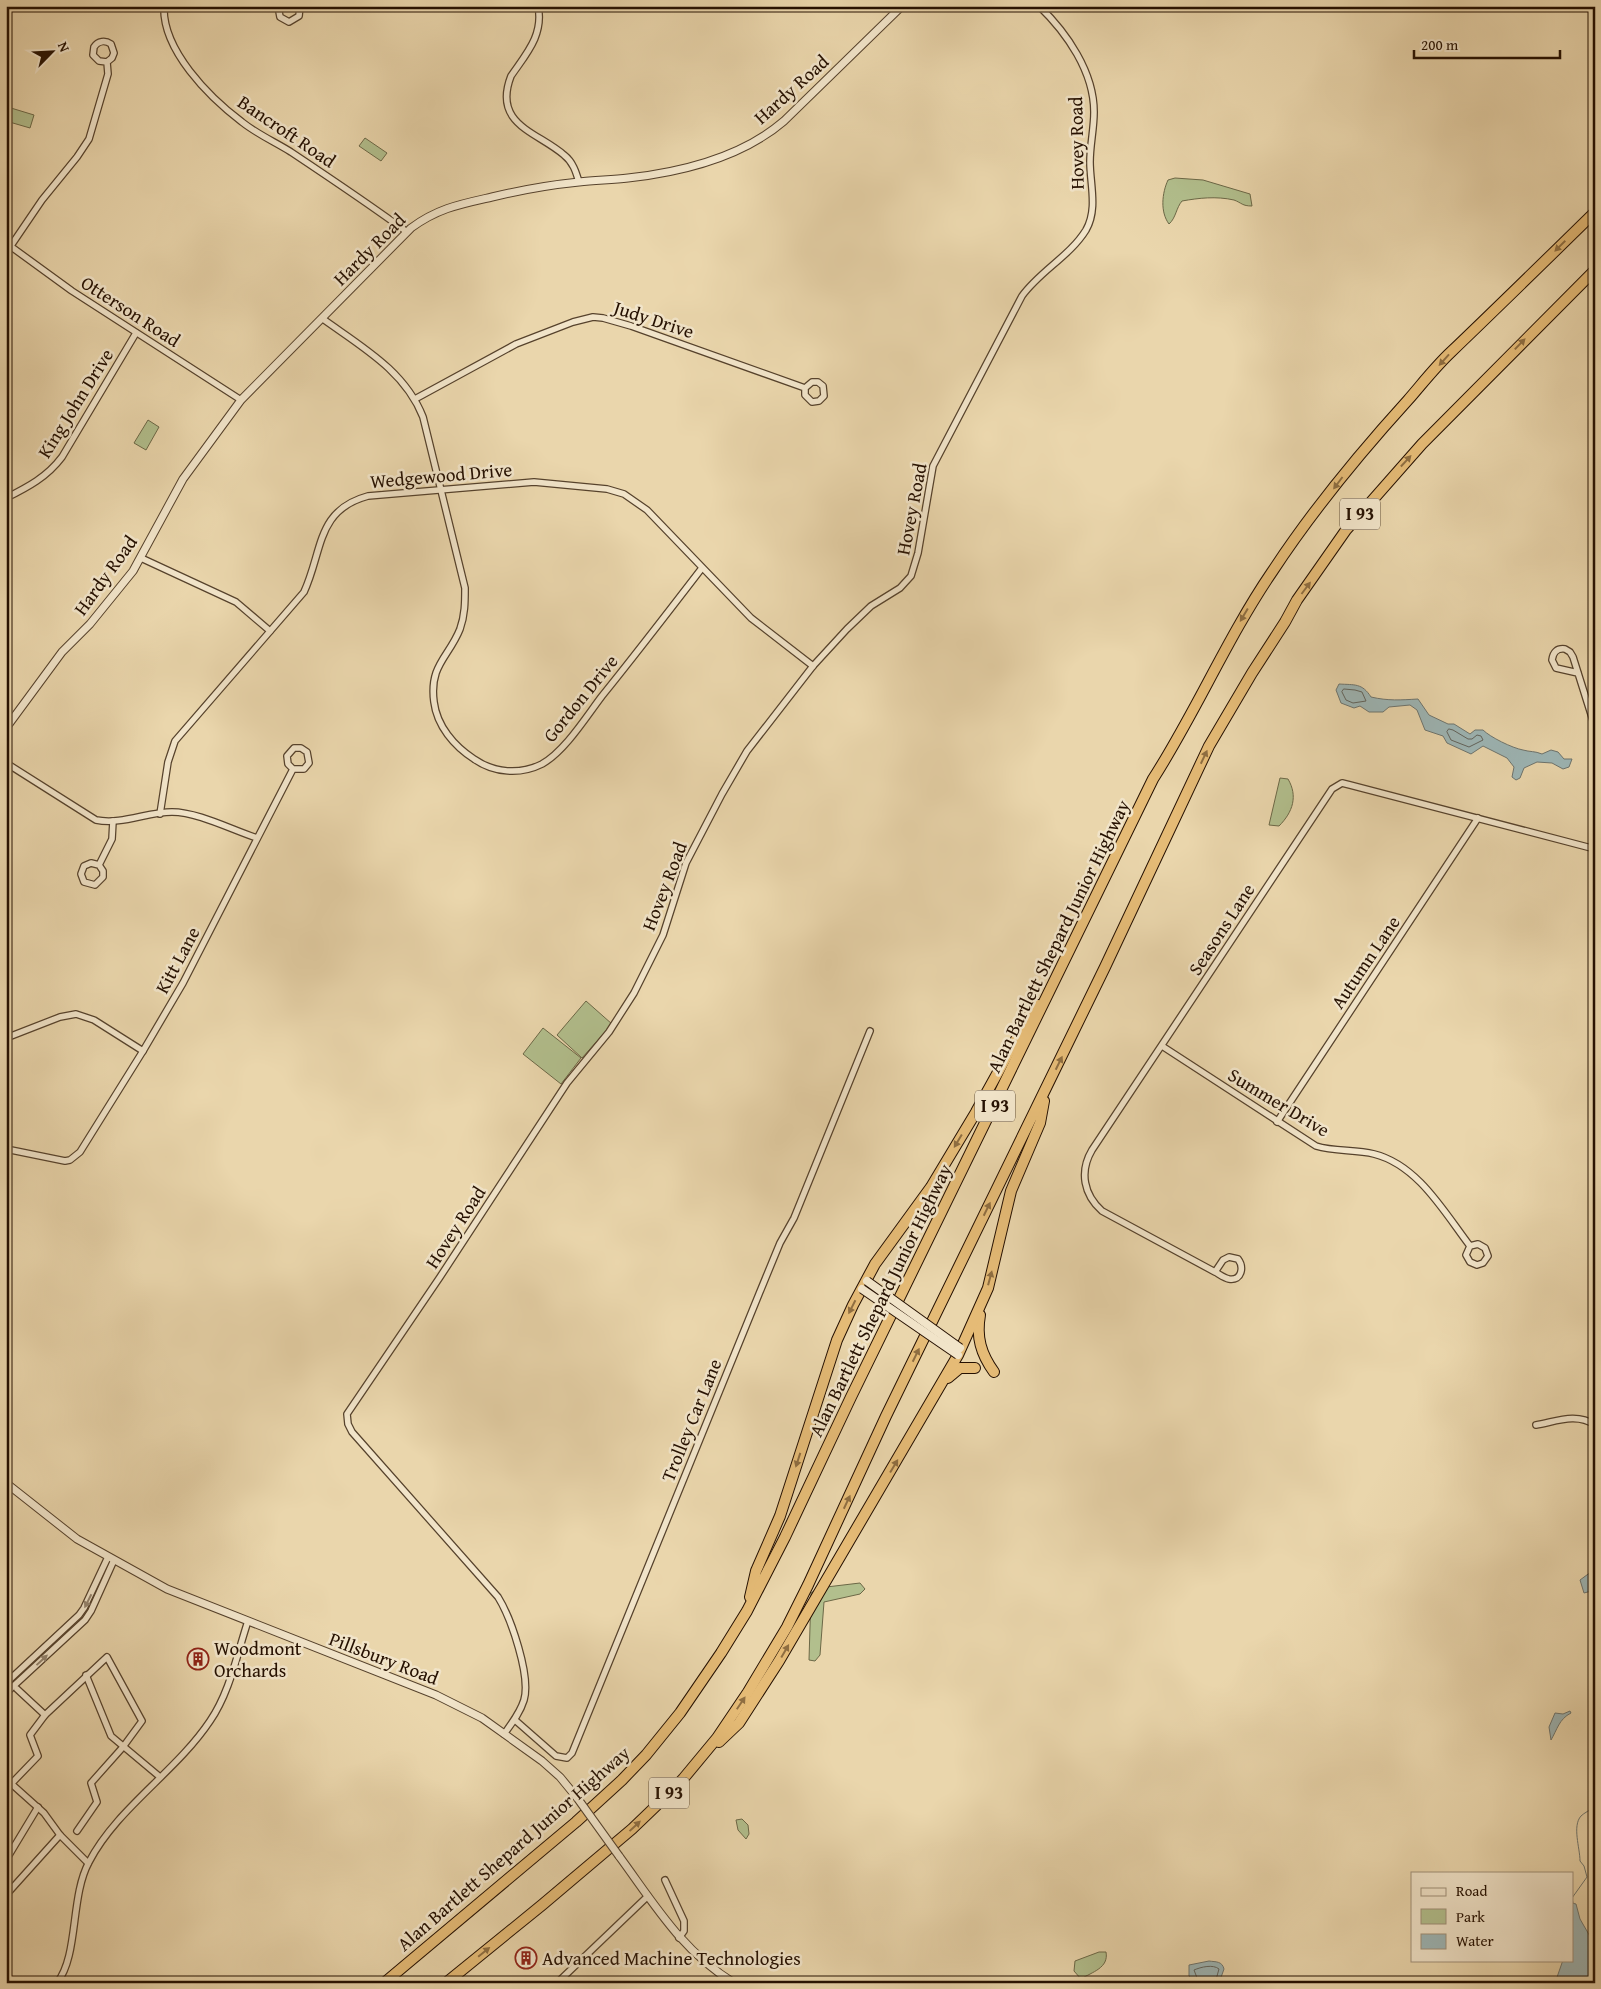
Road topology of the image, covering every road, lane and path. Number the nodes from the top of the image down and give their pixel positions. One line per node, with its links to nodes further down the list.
1 (164, 6): 10 (street, Bancroft Road)
2 (278, 6): 3 (street)
3 (300, 6)
4 (538, 6): 8 (street)
5 (902, 6): 8 (street, Hardy Road)
6 (1039, 6): 24 (street, Hovey Road)
7 (107, 62): 11 (street)
8 (580, 182): 10 (street, Hardy Road)
9 (1595, 212): 36 (highway, Alan Bartlett Shepard Junior Highway / I 93, one-way to 36)
10 (407, 232): 14 (street, Hardy Road)
11 (8, 245): 12 (street); 15 (street, Otterson Road)
12 (6, 253)
13 (1595, 270): 41 (highway, I 93, one-way to 13)
14 (323, 319): 17 (street, Gordon Drive); 18 (street, Hardy Road)
15 (136, 333): 18 (street, Otterson Road); 20 (street, King John Drive)
16 (805, 388): 17 (street, Judy Drive)
17 (415, 399): 19 (street, Gordon Drive)
18 (241, 400): 21 (street, Hardy Road)
19 (441, 490): 22 (street, Wedgewood Drive); 22 (street, Gordon Drive); 23 (street, Wedgewood Drive)
20 (6, 498)
21 (141, 558): 23 (street); 27 (street, Hardy Road)
22 (702, 568): 24 (street, Wedgewood Drive)
23 (270, 631): 30 (street, Wedgewood Drive)
24 (813, 666): 63 (street, Hovey Road)
25 (1578, 673): 25 (street); 26 (street)
26 (1595, 727)
27 (6, 728)
28 (6, 762): 32 (street)
29 (293, 769): 29 (street, Kitt Lane); 33 (street, Kitt Lane)
30 (160, 814): 32 (street); 33 (street)
31 (1478, 818): 34 (street, Seasons Lane); 39 (street, Seasons Lane); 42 (street, Autumn Lane)
32 (112, 821): 35 (street)
33 (257, 838): 40 (street, Kitt Lane)
34 (1595, 849)
35 (99, 865)
36 (1047, 995): 46 (highway, one-way to 46); 56 (highway, Alan Bartlett Shepard Junior Highway / I 93)
37 (870, 1031): 63 (street, Trolley Car Lane)
38 (6, 1038): 40 (street)
39 (1162, 1046): 42 (street, Summer Drive); 45 (street, Seasons Lane)
40 (143, 1051): 43 (street, Kitt Lane)
41 (1046, 1088): 47 (highway, one-way to 41); 66 (highway, I 93, one-way to 41)
42 (1277, 1122): 44 (street, Summer Drive)
43 (6, 1149)
44 (1470, 1246)
45 (1215, 1272): 45 (street, Seasons Lane)
46 (864, 1285): 48 (main road, bridge); 56 (highway, one-way to 56)
47 (983, 1300): 48 (highway); 50 (highway)
48 (959, 1351): 51 (highway)
49 (975, 1368): 51 (highway)
50 (994, 1372)
51 (942, 1384): 66 (highway, one-way to 51)
52 (1536, 1425): 53 (street)
53 (1595, 1425)
54 (6, 1482): 55 (street, Pillsbury Road)
55 (111, 1559): 57 (street, Pillsbury Road); 59 (street, one-way to 59); 61 (street, one-way to 55)
56 (747, 1611): 80 (highway, Alan Bartlett Shepard Junior Highway / I 93)
57 (248, 1621): 64 (street, Pillsbury Road); 67 (street)
58 (86, 1676): 62 (street); 65 (street); 65 (street)
59 (6, 1683)
60 (17, 1689): 62 (street)
61 (6, 1693)
62 (45, 1715): 69 (street)
63 (515, 1720): 64 (street, Hovey Road)
64 (504, 1734): 77 (street, Pillsbury Road, bridge)
65 (123, 1747): 67 (street); 71 (street)
66 (701, 1757): 81 (highway, I 93, one-way to 66)
67 (160, 1777): 74 (street)
68 (6, 1779): 69 (street)
69 (11, 1784): 70 (street)
70 (38, 1808): 72 (street); 73 (street)
71 (77, 1831)
72 (60, 1835): 74 (street); 76 (street)
73 (6, 1860)
74 (88, 1863): 79 (street)
75 (665, 1880): 78 (street)
76 (7, 1892)
77 (648, 1896): 78 (street, Pillsbury Road); 82 (street)
78 (679, 1938): 83 (street, Pillsbury Road)
79 (57, 1983)
80 (384, 1983)
81 (446, 1983)
82 (557, 1983)
83 (734, 1983)

